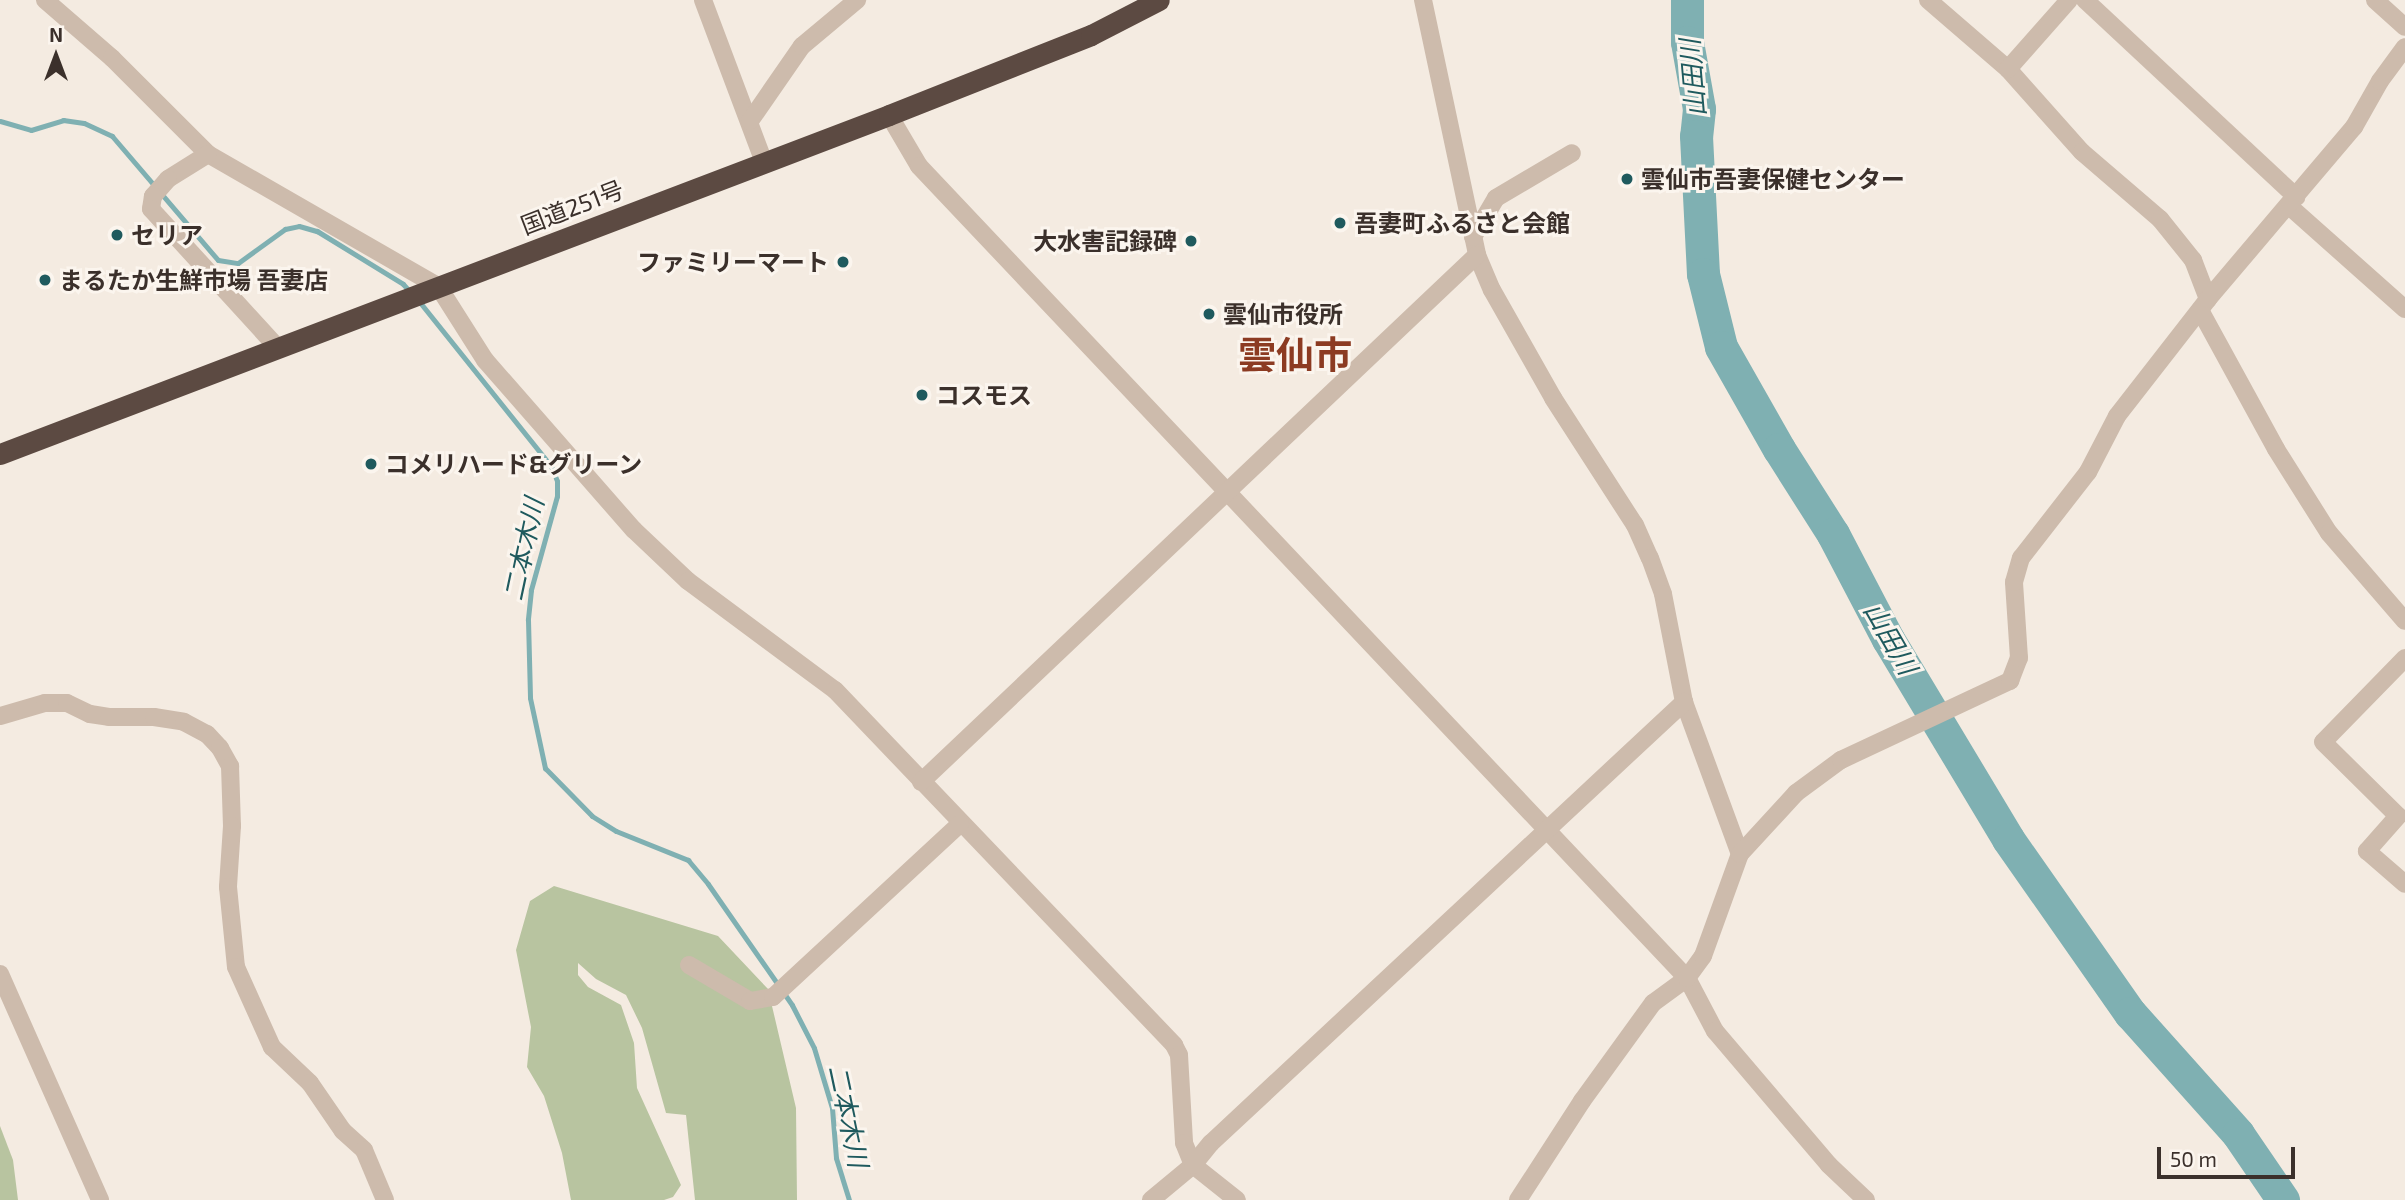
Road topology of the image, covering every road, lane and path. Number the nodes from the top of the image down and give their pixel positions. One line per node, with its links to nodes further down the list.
1 (45, 0): 16 (street)
2 (703, 0): 14 (street)
3 (857, 0): 14 (street)
4 (1159, 0): 13 (highway, 国道251号)
5 (1423, 0): 19 (street)
6 (1928, 0): 12 (street)
7 (2069, 0): 12 (street)
8 (2085, 0): 18 (street)
9 (2375, 0): 10 (street)
10 (2405, 27)
11 (2405, 47): 18 (street)
12 (2008, 69): 21 (street)
13 (889, 115): 17 (highway, 国道251号); 25 (street)
14 (750, 121): 17 (street)
15 (1572, 153): 19 (street)
16 (208, 154): 20 (street); 23 (street)
17 (764, 162): 20 (highway, 国道251号)
18 (2293, 201): 21 (street); 22 (street)
19 (1475, 246): 25 (street); 28 (street)
20 (434, 288): 23 (highway, 国道251号); 30 (street)
21 (2204, 304): 26 (street); 33 (street)
22 (2405, 309)
23 (278, 348): 24 (highway, 国道251号)
24 (0, 454)
25 (1228, 491): 30 (street); 32 (street)
26 (2405, 621)
27 (2405, 657): 34 (street)
28 (1684, 702): 32 (street); 33 (street)
29 (0, 716): 40 (street)
30 (921, 782): 31 (street)
31 (960, 824): 35 (street); 38 (street)
32 (1547, 832): 37 (street); 38 (street)
33 (1740, 855): 37 (street)
34 (2405, 884)
35 (689, 965)
36 (0, 974): 39 (street)
37 (1687, 978): 43 (street); 44 (street)
38 (1193, 1165): 41 (street); 42 (street)
39 (100, 1200)
40 (385, 1200)
41 (1151, 1200)
42 (1237, 1200)
43 (1518, 1200)
44 (1866, 1200)

